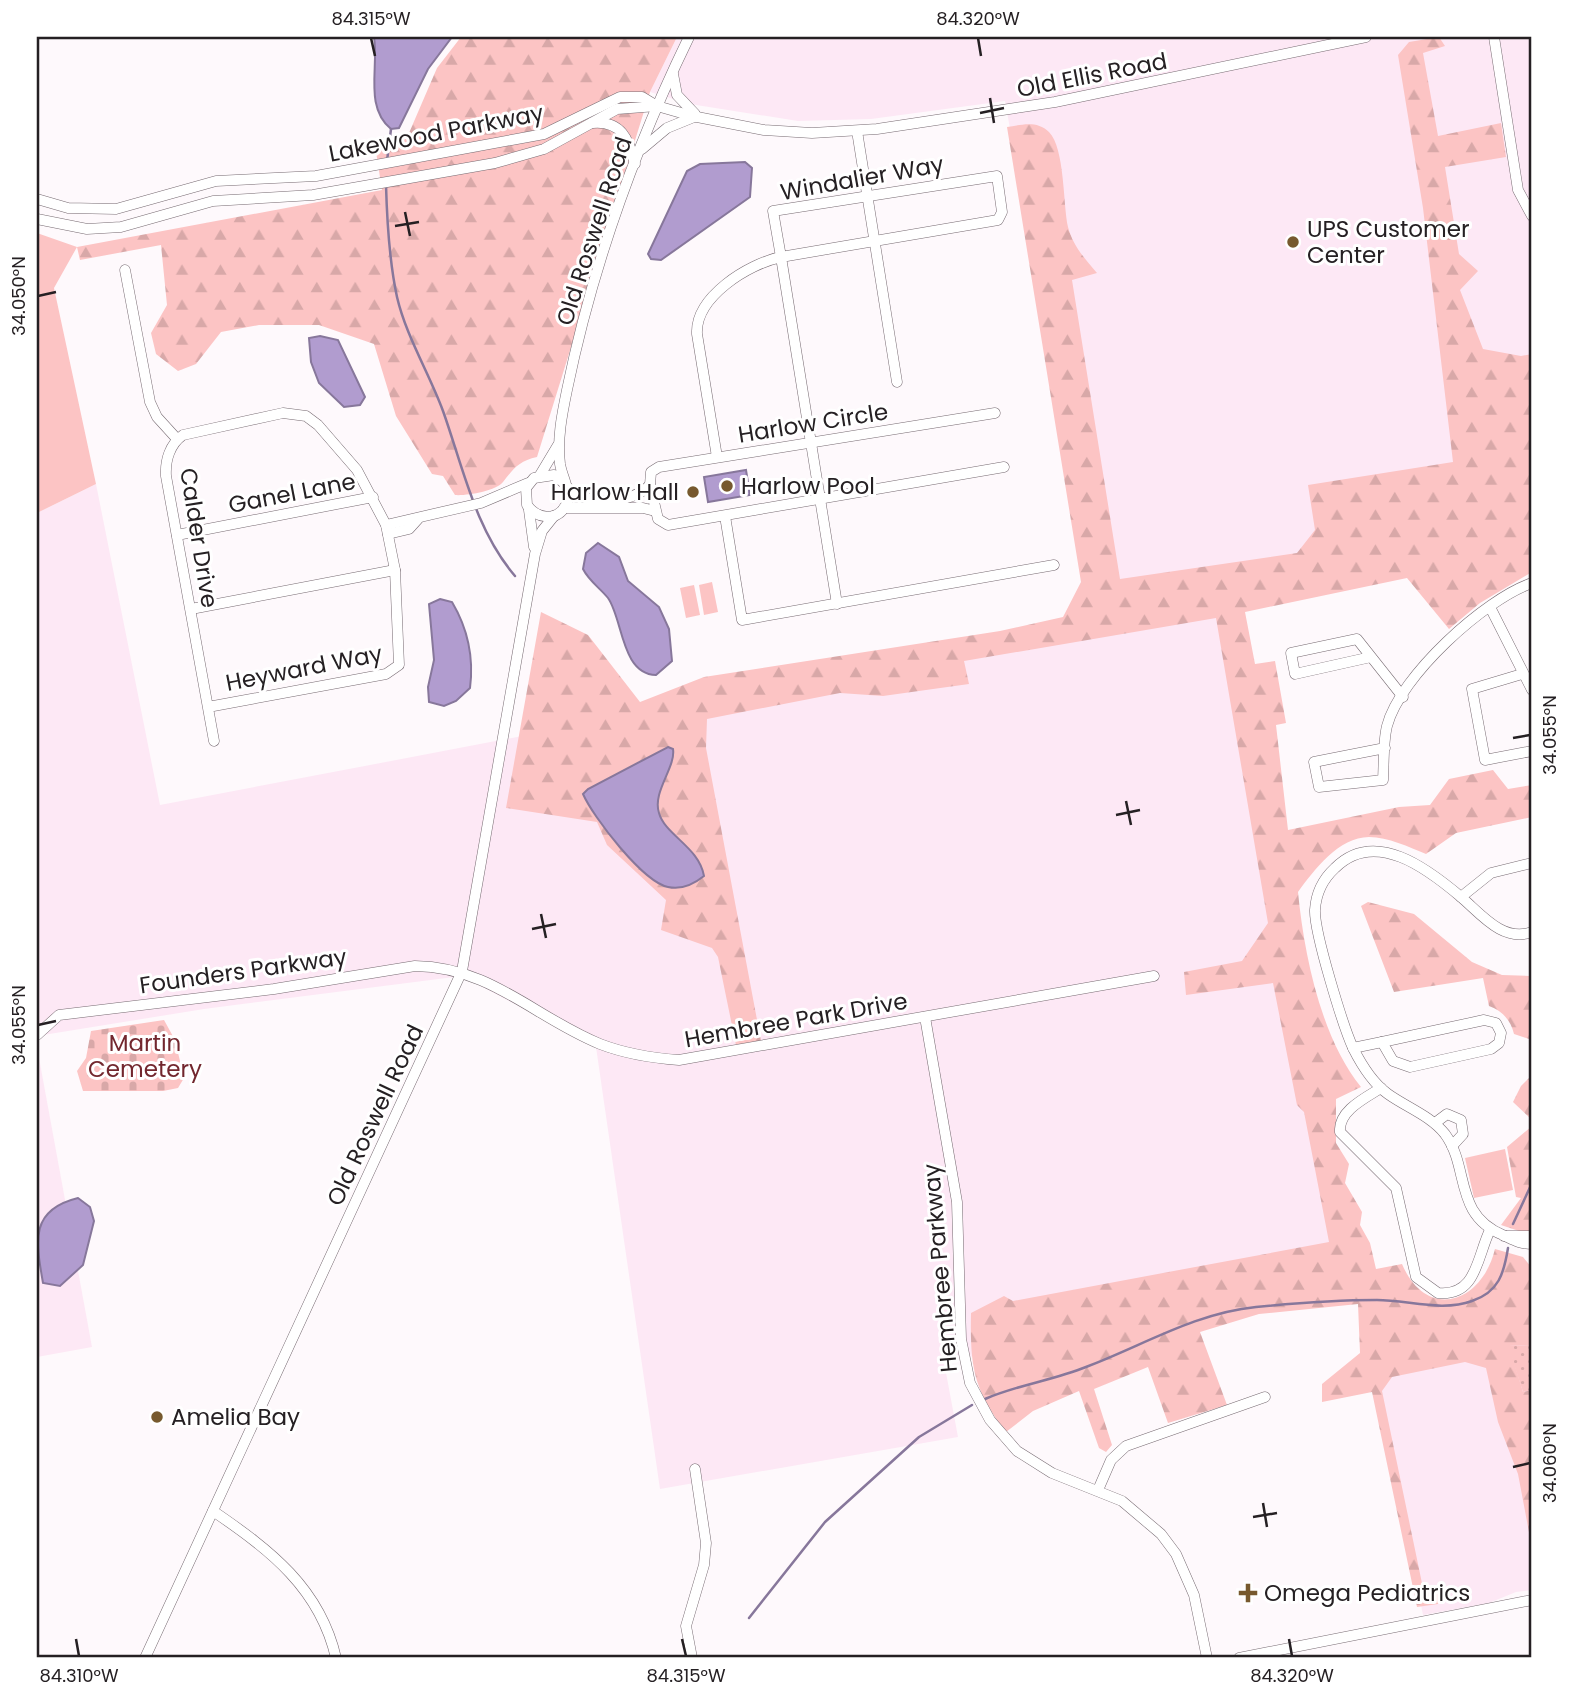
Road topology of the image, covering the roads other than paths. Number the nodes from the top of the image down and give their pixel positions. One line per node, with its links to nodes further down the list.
1 (690, 37): 4 (street, Old Roswell Road)
2 (1366, 37): 8 (street, Old Ellis Road)
3 (1494, 37): 13 (street)
4 (673, 72): 5 (street, Old Roswell Road); 6 (street)
5 (657, 106): 6 (street, Old Ellis Road); 7 (street, Lakewood Parkway); 9 (street, Old Roswell Road); 12 (street, Lakewood Parkway)
6 (698, 118): 8 (street, Old Ellis Road); 9 (street)
7 (588, 124): 10 (street); 14 (street, Lakewood Parkway)
8 (857, 131): 11 (street)
9 (639, 152): 10 (street, Old Roswell Road)
10 (635, 164): 22 (street, Old Roswell Road)
11 (867, 195): 15 (street); 15 (street, Windalier Way); 16 (street, Windalier Way)
12 (37, 199)
13 (1532, 216)
14 (37, 219)
15 (874, 242): 16 (street); 18 (street)
16 (781, 257): 21 (street); 23 (street)
17 (125, 270): 20 (street, Calder Drive)
18 (897, 382)
19 (995, 413): 21 (street, Harlow Circle)
20 (177, 439): 29 (street, Heyward Way); 38 (street, Calder Drive)
21 (811, 443): 23 (street, Harlow Circle); 31 (street)
22 (558, 445): 25 (street, Old Roswell Road); 28 (street, Old Roswell Road)
23 (717, 457): 27 (street, Harlow Circle)
24 (1004, 467): 31 (street)
25 (540, 475): 26 (street, Old Roswell Road); 28 (street)
26 (529, 482): 30 (street); 32 (street, Old Roswell Road)
27 (650, 485): 28 (street, Harlow Circle); 34 (street)
28 (566, 486): 33 (street, Old Roswell Road)
29 (373, 497): 37 (street, Heyward Way); 38 (street, Ganel Lane)
30 (496, 498): 32 (street); 37 (street)
31 (820, 499): 36 (street); 43 (street)
32 (528, 507): 35 (street); 39 (street, Old Roswell Road)
33 (564, 509): 34 (street); 35 (street, Old Roswell Road)
34 (655, 511): 36 (street)
35 (554, 516): 39 (street, Old Roswell Road)
36 (725, 516): 43 (street)
37 (387, 529): 41 (street, Heyward Way)
38 (177, 535): 45 (street, Calder Drive)
39 (535, 554): 57 (street, Old Roswell Road)
40 (1054, 565): 43 (street)
41 (395, 570): 45 (street); 50 (street, Heyward Way)
42 (1532, 583): 44 (street)
43 (837, 604)
44 (1490, 607): 47 (street); 49 (street)
45 (191, 610): 50 (street, Calder Drive)
46 (1371, 657): 46 (street); 49 (street)
47 (1522, 674): 48 (street); 53 (street)
48 (1532, 690)
49 (1403, 696): 52 (street)
50 (208, 707): 51 (street, Calder Drive)
51 (214, 741)
52 (1385, 748): 52 (street)
53 (1532, 751)
54 (1532, 863): 55 (street)
55 (1461, 897): 56 (street); 62 (street)
56 (1532, 932)
57 (462, 971): 59 (street, Hembree Park Drive); 60 (street, Founders Parkway); 73 (street, Old Roswell Road)
58 (1154, 976): 59 (street, Hembree Park Drive)
59 (925, 1017): 72 (street, Hembree Parkway)
60 (37, 1034)
61 (1382, 1042): 61 (street); 62 (street)
62 (1353, 1048): 63 (street)
63 (1381, 1088): 64 (street); 66 (street)
64 (1435, 1123): 65 (street); 65 (street)
65 (1452, 1146): 66 (street)
66 (1490, 1230): 67 (street)
67 (1504, 1236): 68 (street); 69 (street)
68 (1532, 1236)
69 (1532, 1244)
70 (1265, 1397): 72 (street)
71 (695, 1469): 77 (street)
72 (1098, 1490): 78 (street, Hembree Parkway)
73 (213, 1511): 75 (street, Old Roswell Road); 76 (street)
74 (1532, 1600): 79 (street)
75 (145, 1658)
76 (336, 1658)
77 (692, 1658)
78 (1207, 1658)
79 (1239, 1658)

